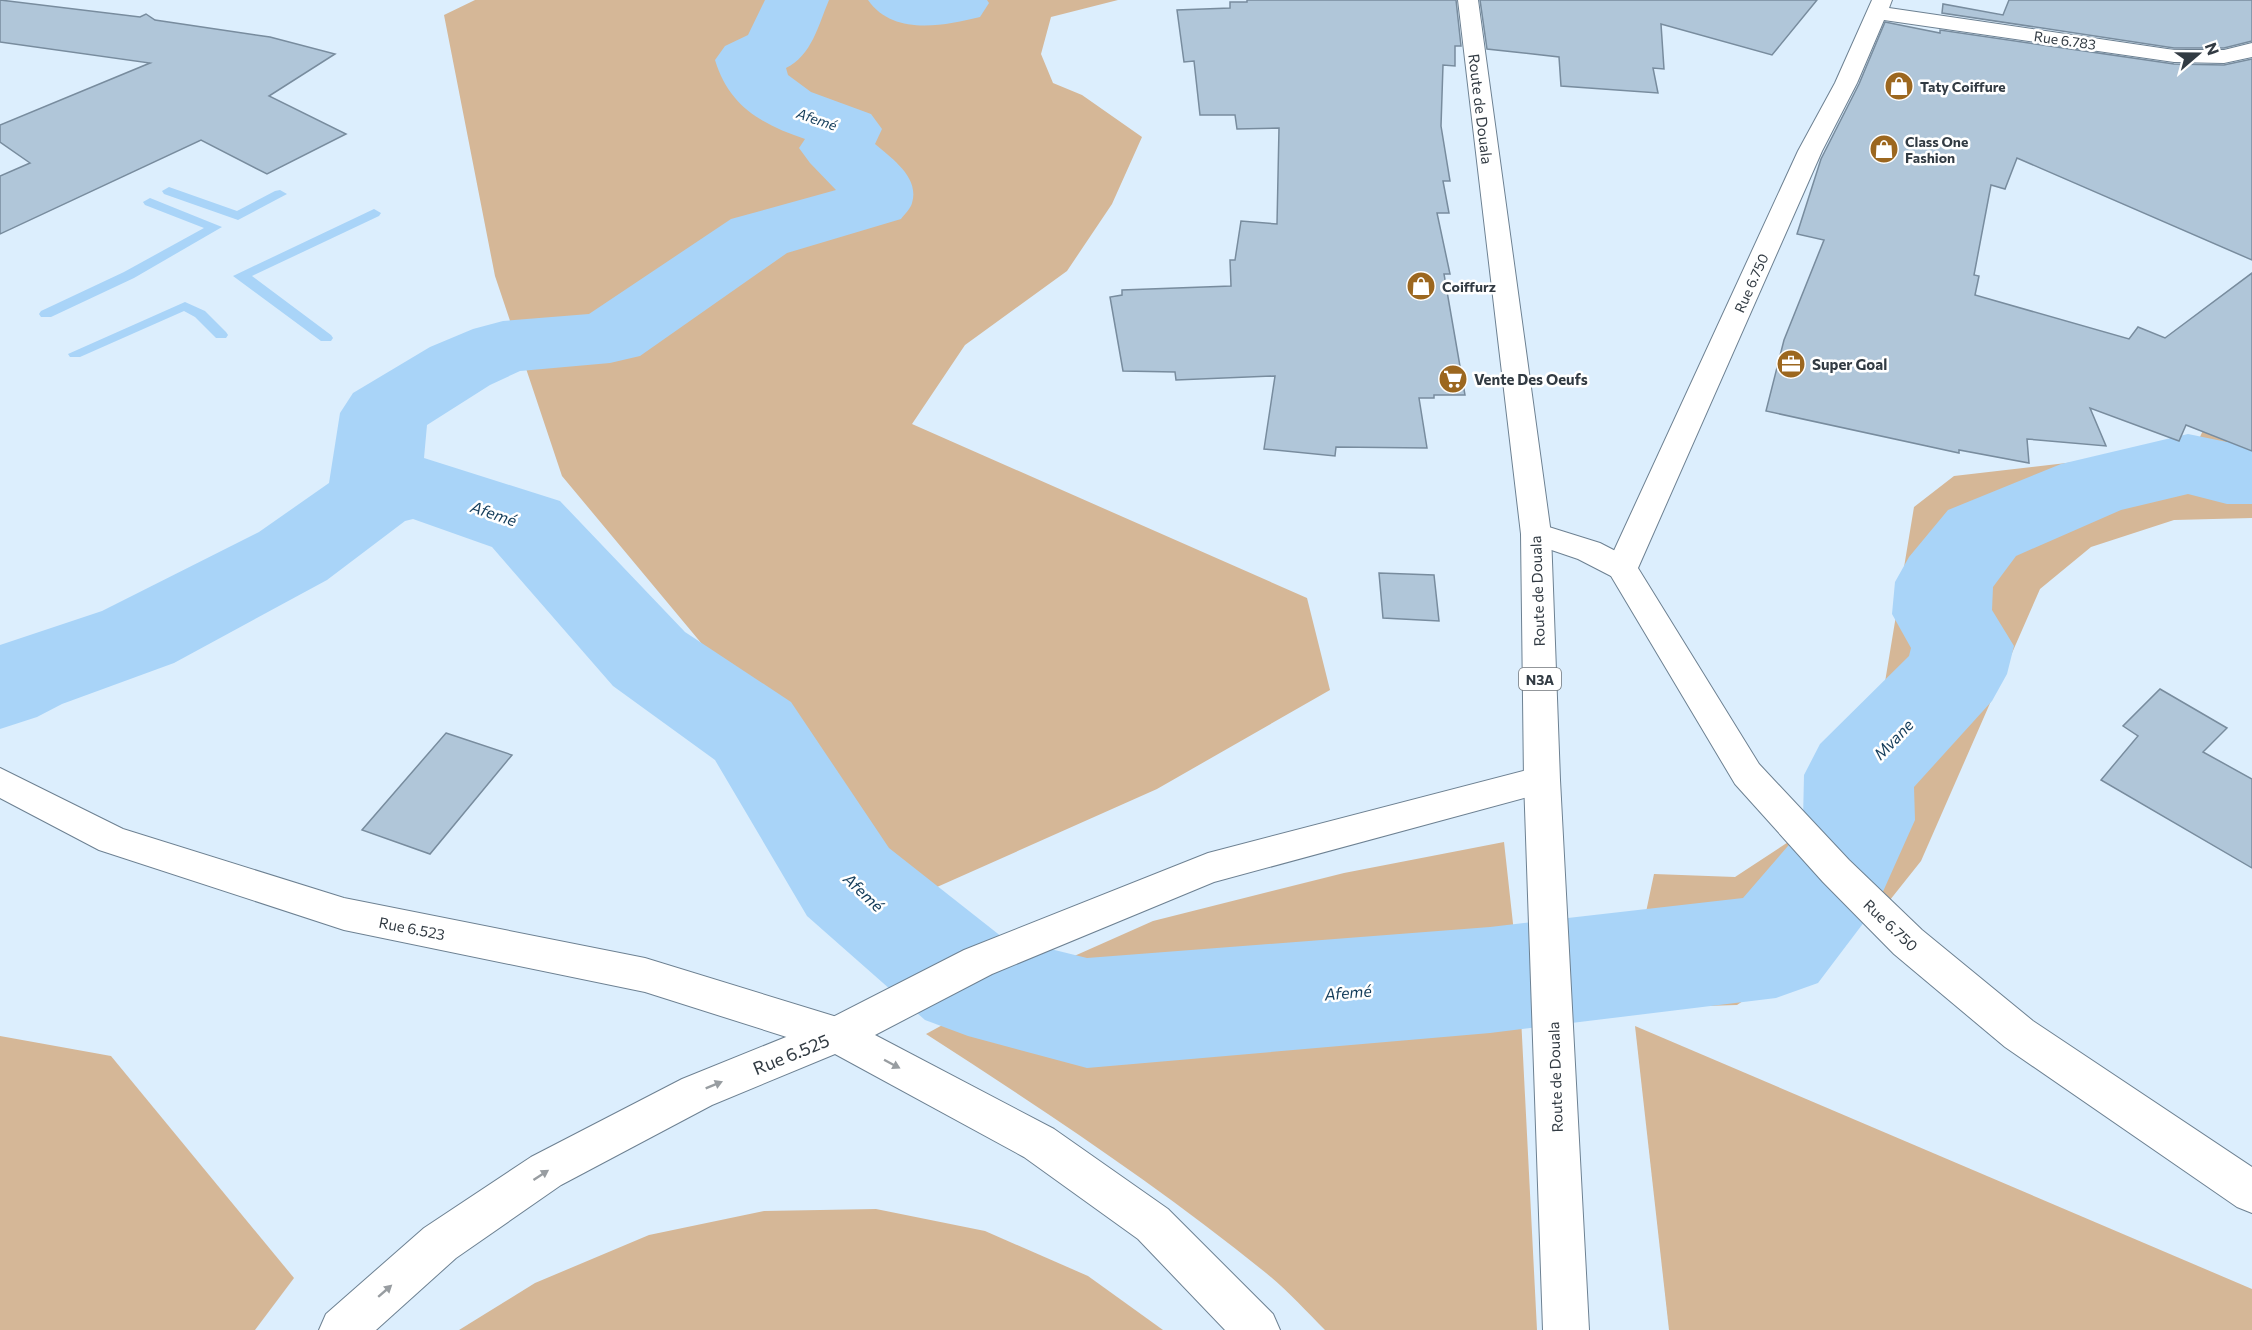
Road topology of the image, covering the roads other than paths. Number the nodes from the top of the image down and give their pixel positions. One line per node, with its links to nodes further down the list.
1 (1468, 0): 4 (main road, Route de Douala / N3A)
2 (1879, 7): 3 (main road, Rue 6.783); 5 (main road, Rue 6.750)
3 (2252, 49)
4 (1536, 534): 5 (main road); 6 (main road, Route de Douala / N3A)
5 (1622, 568): 9 (main road, Rue 6.750)
6 (1542, 780): 8 (main road); 12 (main road, Route de Douala / N3A)
7 (0, 782): 8 (main road, Rue 6.523)
8 (837, 1035): 10 (main road, Rue 6.525, one-way to 8); 11 (main road, Rue 6.525, one-way to 11)
9 (2252, 1192)
10 (342, 1330)
11 (1257, 1330)
12 (1566, 1330)

